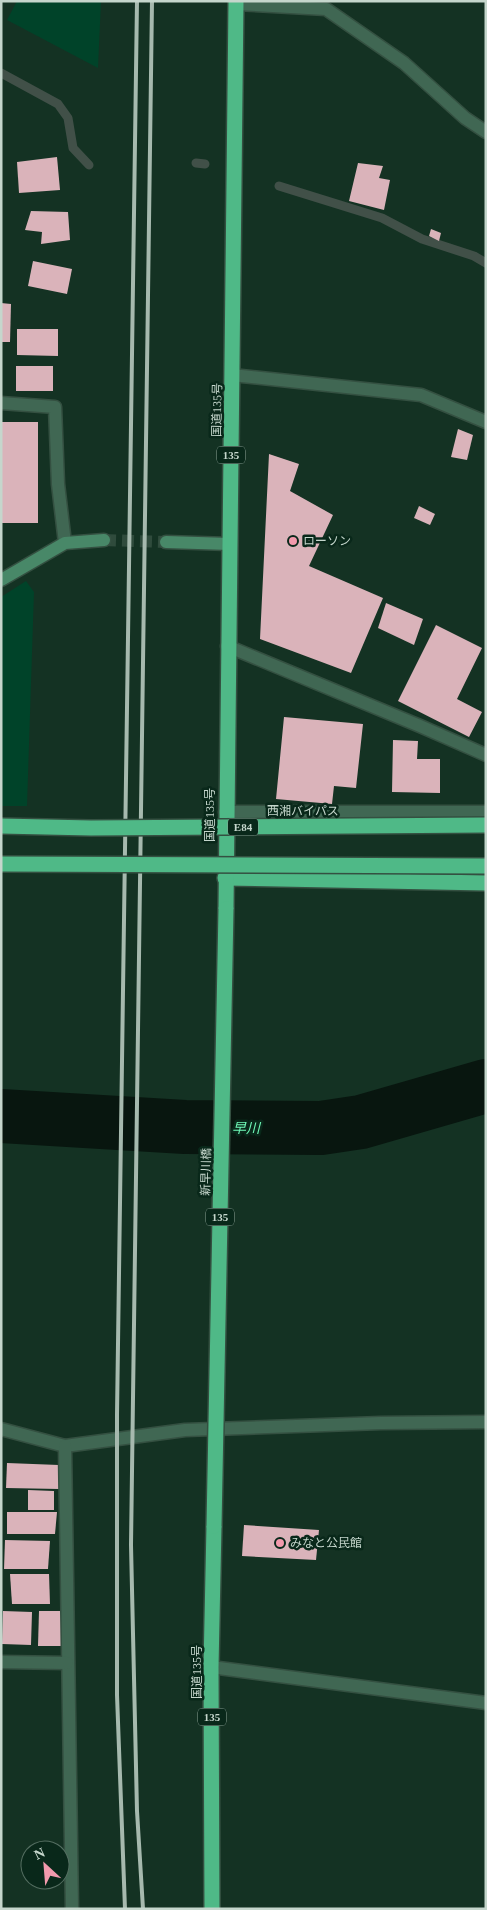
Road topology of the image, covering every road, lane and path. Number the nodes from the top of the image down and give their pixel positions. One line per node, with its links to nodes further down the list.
1 (236, 3): 2 (street); 3 (highway, 国道135号 / 135)
2 (486, 132)
3 (232, 375): 5 (street); 9 (highway, 国道135号 / 135)
4 (1, 403): 8 (street)
5 (486, 422)
6 (104, 540): 8 (street)
7 (166, 542): 9 (street)
8 (65, 543): 10 (street)
9 (230, 544): 11 (highway, 国道135号 / 135)
10 (1, 580)
11 (227, 646): 12 (street); 13 (highway, 国道135号 / 135)
12 (486, 755)
13 (225, 812): 14 (street); 19 (highway, 国道135号 / 135)
14 (486, 812)
15 (486, 825): 16 (highway, 西湘バイパス / E84, bridge)
16 (1, 826)
17 (1, 864): 18 (highway, bridge)
18 (486, 866)
19 (225, 878): 20 (highway); 21 (highway, 国道135号 / 135)
20 (486, 883)
21 (226, 909): 25 (highway, 新早川橋 / 135, bridge)
22 (486, 1422): 24 (street)
23 (1, 1429): 24 (street)
24 (65, 1446): 27 (street)
25 (214, 1526): 28 (highway, 国道135号 / 135)
26 (1, 1662): 27 (street)
27 (67, 1663): 30 (street)
28 (211, 1667): 29 (street); 31 (highway, 国道135号 / 135)
29 (486, 1703)
30 (72, 1909)
31 (212, 1909)

